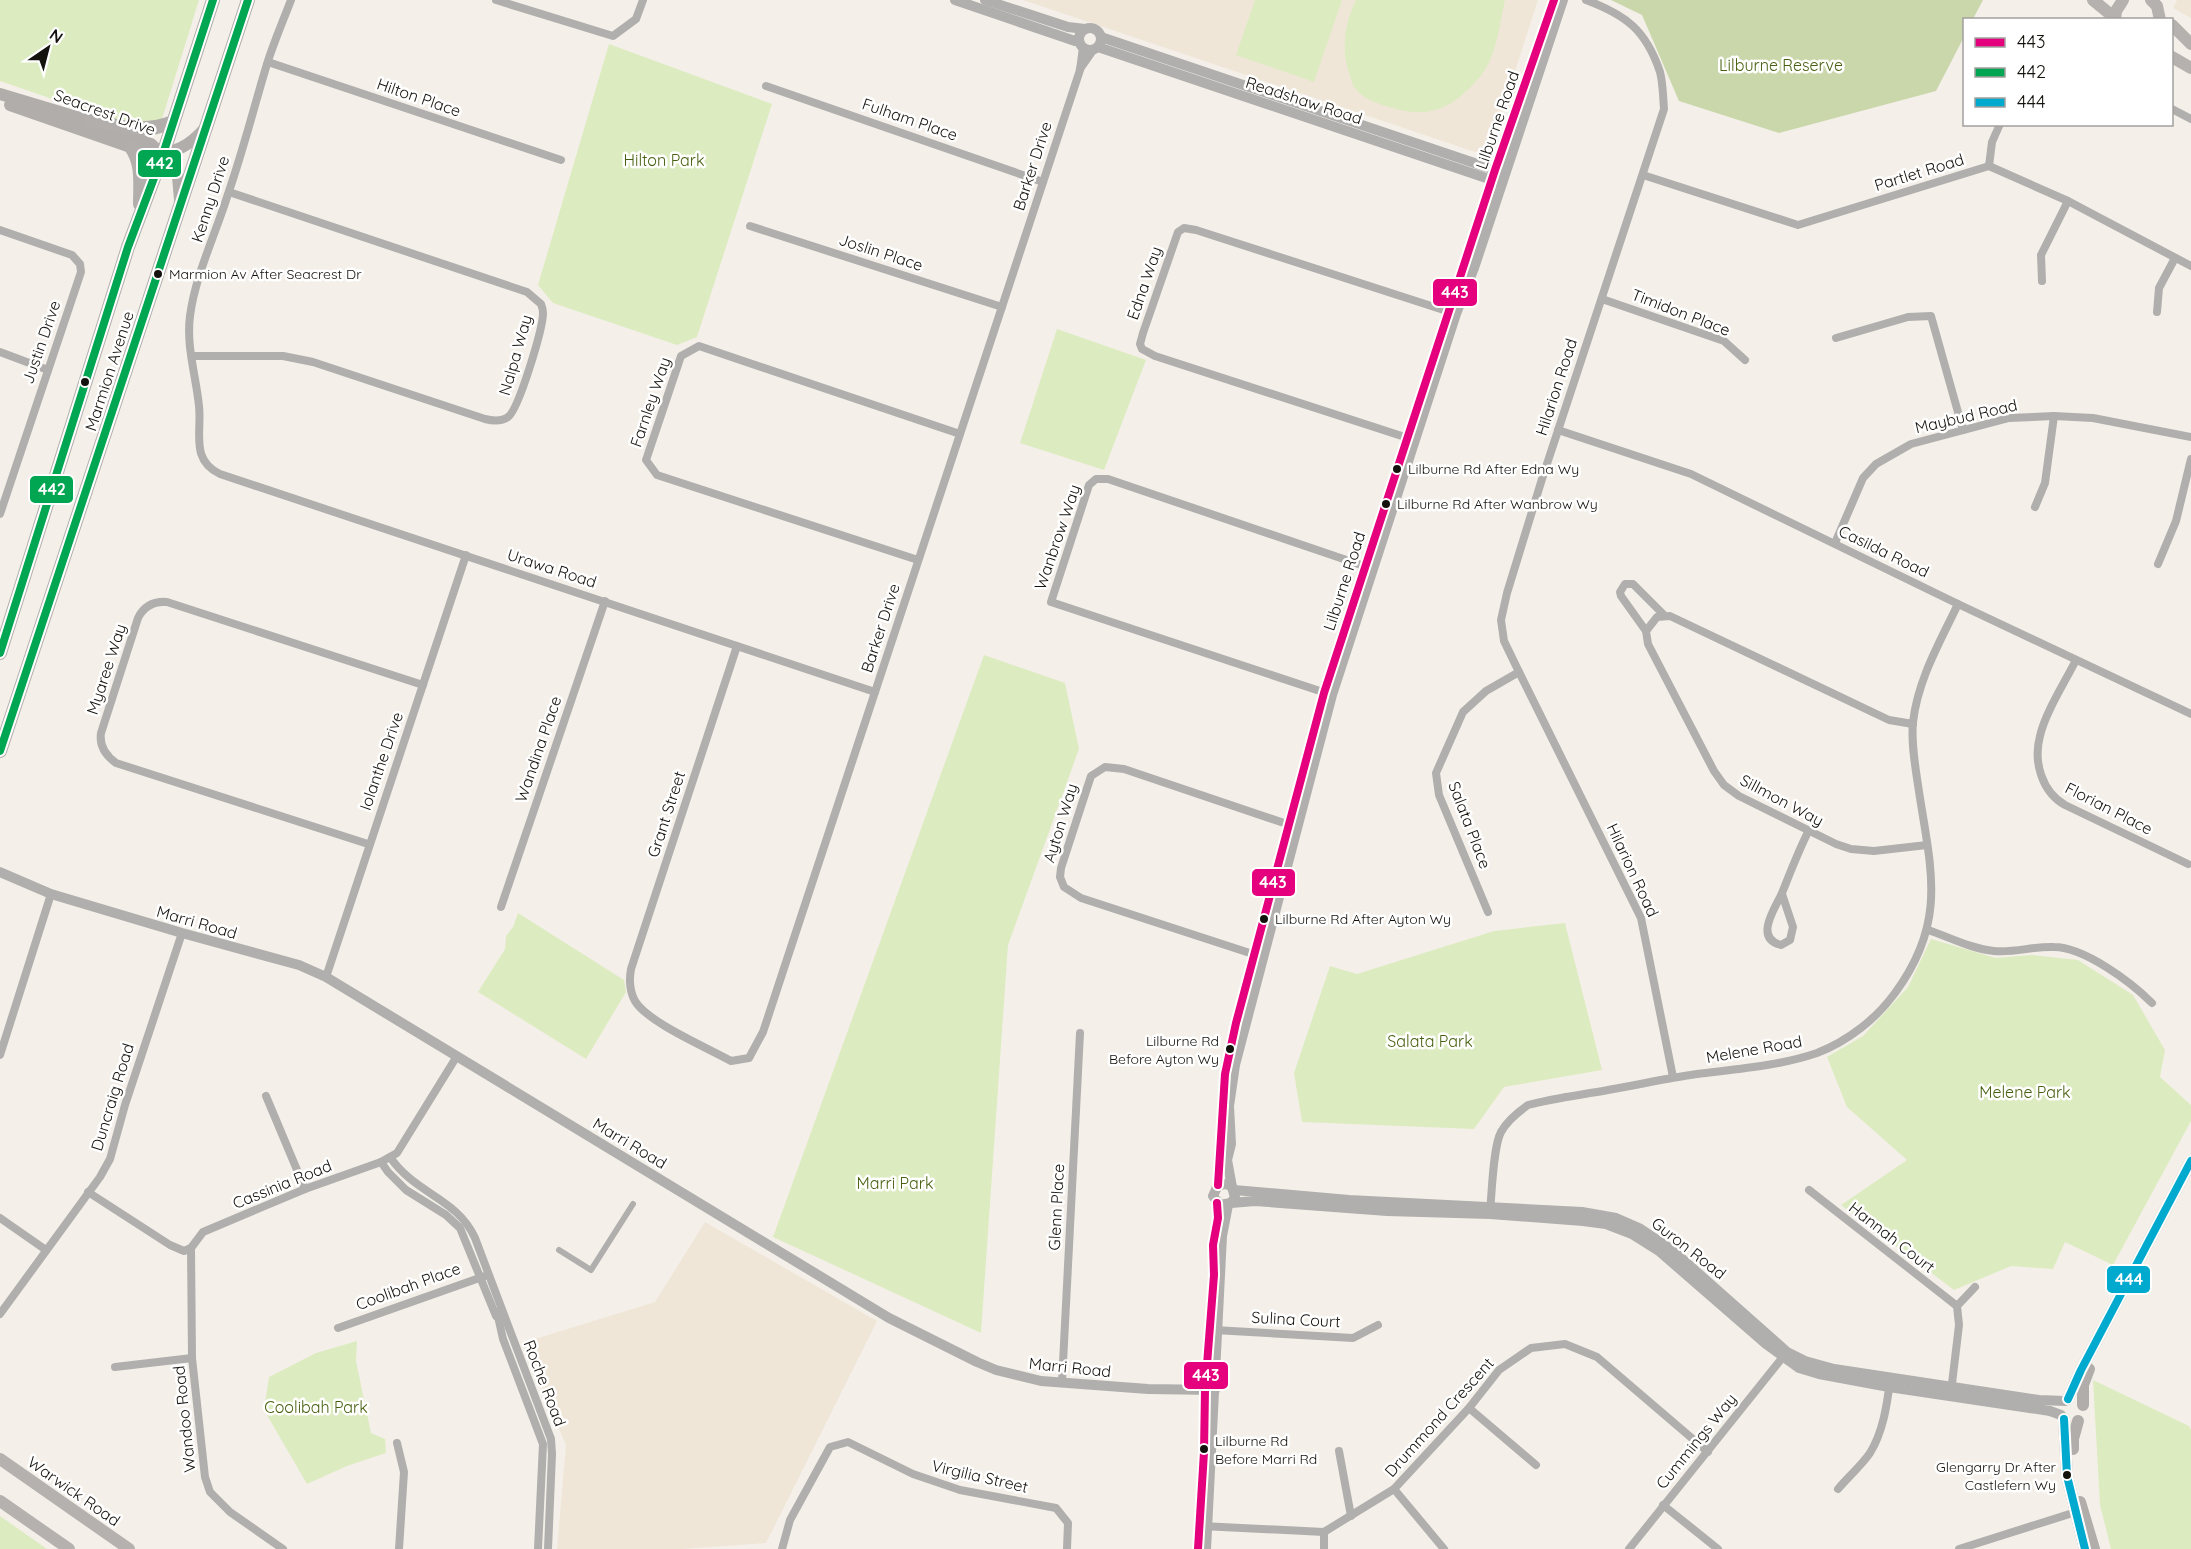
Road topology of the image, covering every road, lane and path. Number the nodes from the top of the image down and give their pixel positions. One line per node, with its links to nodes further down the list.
1 (213, 0): 29 (highway, Marmion Avenue)
2 (248, 0): 30 (highway, Marmion Avenue)
3 (291, 0): 21 (street, Kenny Drive)
4 (496, 0): 5 (street)
5 (643, 0)
6 (955, 0): 18 (street, Readshaw Road)
7 (985, 0): 18 (street, Readshaw Road)
8 (1554, 0): 37 (street, Lilburne Road)
9 (1563, 0): 37 (street, Lilburne Road)
10 (1586, 0): 36 (street, Hilarion Road)
11 (2093, 0): 15 (main road)
12 (2123, 0): 16 (main road)
13 (2152, 0): 14 (main road)
14 (2162, 17)
15 (2114, 18)
16 (2115, 18)
17 (2173, 26): 19 (main road)
18 (1090, 41): 37 (street, Readshaw Road); 38 (street, Barker Drive)
19 (2191, 44)
20 (2173, 58): 22 (main road)
21 (268, 62): 34 (street, Hilton Place); 39 (street, Kenny Drive)
22 (2191, 69)
23 (766, 86): 38 (street, Fulham Place)
24 (0, 94): 28 (main road, Seacrest Drive)
25 (0, 102): 32 (main road, Seacrest Drive)
26 (2173, 110): 27 (street)
27 (2191, 119)
28 (90, 121): 29 (highway); 33 (main road, Seacrest Drive)
29 (173, 122): 33 (highway, Marmion Avenue)
30 (207, 126): 33 (main road, Seacrest Drive); 41 (highway, Marmion Avenue)
31 (1999, 126): 35 (street)
32 (131, 147): 33 (main road, Seacrest Drive); 42 (highway)
33 (163, 154): 41 (main road, Seacrest Drive); 42 (highway, Marmion Avenue)
34 (561, 160)
35 (1989, 166): 36 (street, Partlet Road); 40 (street, Partlet Road)
36 (1642, 175): 48 (street, Hilarion Road)
37 (1498, 176): 51 (street, Lilburne Road)
38 (1043, 182): 49 (street, Barker Drive)
39 (229, 192): 54 (street, Kenny Drive); 54 (street, Nalpa Way)
40 (2068, 201): 45 (street, Partlet Road); 47 (street)
41 (179, 210): 85 (highway, Marmion Avenue)
42 (140, 212): 77 (highway, Marmion Avenue)
43 (750, 226): 49 (street, Joslin Place)
44 (0, 230): 56 (street, Justin Drive)
45 (2175, 258): 46 (street, Partlet Road); 50 (street)
46 (2191, 266)
47 (2042, 281)
48 (1602, 299): 55 (street, Timidon Place); 58 (street, Hilarion Road)
49 (1002, 307): 60 (street, Barker Drive)
50 (2157, 312)
51 (1452, 313): 62 (street, Lilburne Road); 62 (street, Edna Way)
52 (1836, 338): 59 (street)
53 (0, 352): 56 (street)
54 (192, 356): 64 (street, Kenny Drive)
55 (1745, 360)
56 (48, 369): 66 (street, Justin Drive)
57 (2054, 416): 59 (street, Maybud Road); 61 (street, Maybud Road); 65 (street)
58 (1558, 430): 67 (street, Casilda Road); 79 (street, Hilarion Road)
59 (1963, 430): 67 (street, Maybud Road)
60 (960, 434): 69 (street, Barker Drive); 69 (street, Farnley Way)
61 (2191, 436)
62 (1411, 439): 71 (street, Lilburne Road)
63 (2191, 459): 70 (street)
64 (220, 474): 68 (street, Urawa Road)
65 (2035, 507)
66 (1, 510)
67 (1835, 543): 73 (street, Casilda Road)
68 (466, 555): 72 (street, Urawa Road); 80 (street, Iolanthe Drive)
69 (918, 560): 81 (street, Barker Drive)
70 (2158, 564)
71 (1368, 567): 82 (street, Lilburne Road); 82 (street, Wanbrow Way)
72 (604, 601): 76 (street, Urawa Road); 96 (street, Wandina Place)
73 (1958, 604): 78 (street, Casilda Road); 84 (street, Melene Road)
74 (1664, 615): 75 (street); 75 (street, Sillmon Way); 84 (street, Sillmon Way)
75 (1646, 631): 87 (street, Sillmon Way)
76 (736, 646): 81 (street, Urawa Road); 102 (street, Grant Street)
77 (0, 653)
78 (2076, 660): 83 (street, Casilda Road); 90 (street, Florian Place)
79 (1519, 672): 97 (street, Salata Place); 107 (street, Hilarion Road)
80 (423, 685): 88 (street, Iolanthe Drive); 88 (street, Myaree Way)
81 (875, 692): 102 (street, Barker Drive)
82 (1328, 694): 86 (street, Lilburne Road)
83 (2191, 714)
84 (1912, 724): 89 (street, Melene Road)
85 (0, 751)
86 (1293, 826): 100 (street, Lilburne Road); 100 (street, Ayton Way)
87 (1808, 832): 89 (street, Sillmon Way); 95 (street)
88 (368, 844): 101 (street, Iolanthe Drive)
89 (1927, 845): 98 (street, Melene Road)
90 (2188, 864)
91 (0, 872): 93 (street, Marri Road)
92 (0, 880): 93 (street, Marri Road)
93 (35, 887): 94 (street, Marri Road)
94 (51, 894): 99 (street, Marri Road); 105 (street)
95 (1782, 894): 95 (street)
96 (501, 907)
97 (1488, 912)
98 (1928, 930): 103 (street); 107 (street, Melene Road)
99 (182, 933): 101 (street, Marri Road); 117 (street, Duncraig Road)
100 (1259, 956): 113 (street, Lilburne Road); 115 (street, Lilburne Road)
101 (326, 977): 106 (street, Marri Road)
102 (631, 992)
103 (2152, 1003)
104 (1080, 1033): 137 (street, Glenn Place)
105 (0, 1055)
106 (457, 1056): 109 (street, Cassinia Road); 137 (street, Marri Road)
107 (1673, 1077): 120 (street, Melene Road)
108 (266, 1096): 114 (street)
109 (390, 1157): 111 (street, Cassinia Road); 125 (street, Roche Road)
110 (2191, 1161): 141 (main road)
111 (381, 1162): 114 (street, Cassinia Road); 125 (street, Roche Road)
112 (2191, 1177): 142 (main road)
113 (1218, 1185): 115 (street); 119 (street)
114 (305, 1189): 122 (street, Cassinia Road)
115 (1233, 1189): 119 (street); 120 (street, Guron Road)
116 (1809, 1190): 128 (street, Hannah Court)
117 (88, 1192): 122 (street); 123 (street, Duncraig Road)
118 (633, 1204): 124 (street)
119 (1225, 1204): 120 (street, Guron Road); 133 (street)
120 (1490, 1210): 134 (street, Guron Road)
121 (0, 1218): 123 (street)
122 (191, 1248): 135 (street, Wandoo Road)
123 (46, 1250): 129 (street, Duncraig Road)
124 (559, 1250)
125 (484, 1276): 127 (street, Roche Road); 130 (street, Roche Road); 132 (street, Coolibah Place)
126 (1975, 1287): 128 (street)
127 (498, 1302): 130 (street, Roche Road); 166 (street, Roche Road)
128 (1957, 1306): 140 (street)
129 (0, 1314)
130 (500, 1324): 165 (street, Roche Road)
131 (1378, 1326): 133 (street, Sulina Court)
132 (338, 1328)
133 (1213, 1330): 139 (street)
134 (1785, 1354): 138 (street, Guron Road); 148 (street, Cummings Way)
135 (192, 1358): 136 (street); 163 (street, Wandoo Road)
136 (115, 1367)
137 (1062, 1382): 139 (street, Marri Road)
138 (1890, 1382): 140 (street, Guron Road); 152 (street)
139 (1210, 1390): 159 (street)
140 (1951, 1390): 141 (street, Guron Road); 144 (street, Guron Road)
141 (2066, 1400): 142 (main road); 144 (main road)
142 (2083, 1405): 145 (main road)
143 (1469, 1408): 148 (street, Drummond Crescent); 150 (street); 151 (street, Drummond Crescent)
144 (2063, 1417): 145 (main road); 156 (main road)
145 (2078, 1421): 156 (main road)
146 (397, 1443): 164 (street)
147 (1339, 1450): 157 (street)
148 (1708, 1452): 154 (street, Cummings Way)
149 (0, 1460): 162 (main road, Warwick Road)
150 (1536, 1465)
151 (1394, 1489): 157 (street, Drummond Crescent); 172 (street)
152 (1838, 1489)
153 (0, 1501): 158 (main road)
154 (1663, 1505): 173 (street, Cummings Way); 174 (street)
155 (0, 1511): 158 (main road)
156 (2078, 1511): 175 (street); 176 (main road); 177 (main road)
157 (1351, 1516): 160 (street, Drummond Crescent)
158 (31, 1522): 161 (main road)
159 (1203, 1527): 160 (street); 169 (street); 170 (street)
160 (1324, 1532): 171 (street)
161 (69, 1549)
162 (129, 1549)
163 (283, 1549)
164 (399, 1549)
165 (538, 1549)
166 (548, 1549)
167 (782, 1549): 168 (street, Virgilia Street)
168 (1067, 1549)
169 (1198, 1549)
170 (1206, 1549)
171 (1324, 1549)
172 (1444, 1549)
173 (1629, 1549)
174 (1718, 1549)
175 (1959, 1549)
176 (2085, 1549)
177 (2094, 1549)

